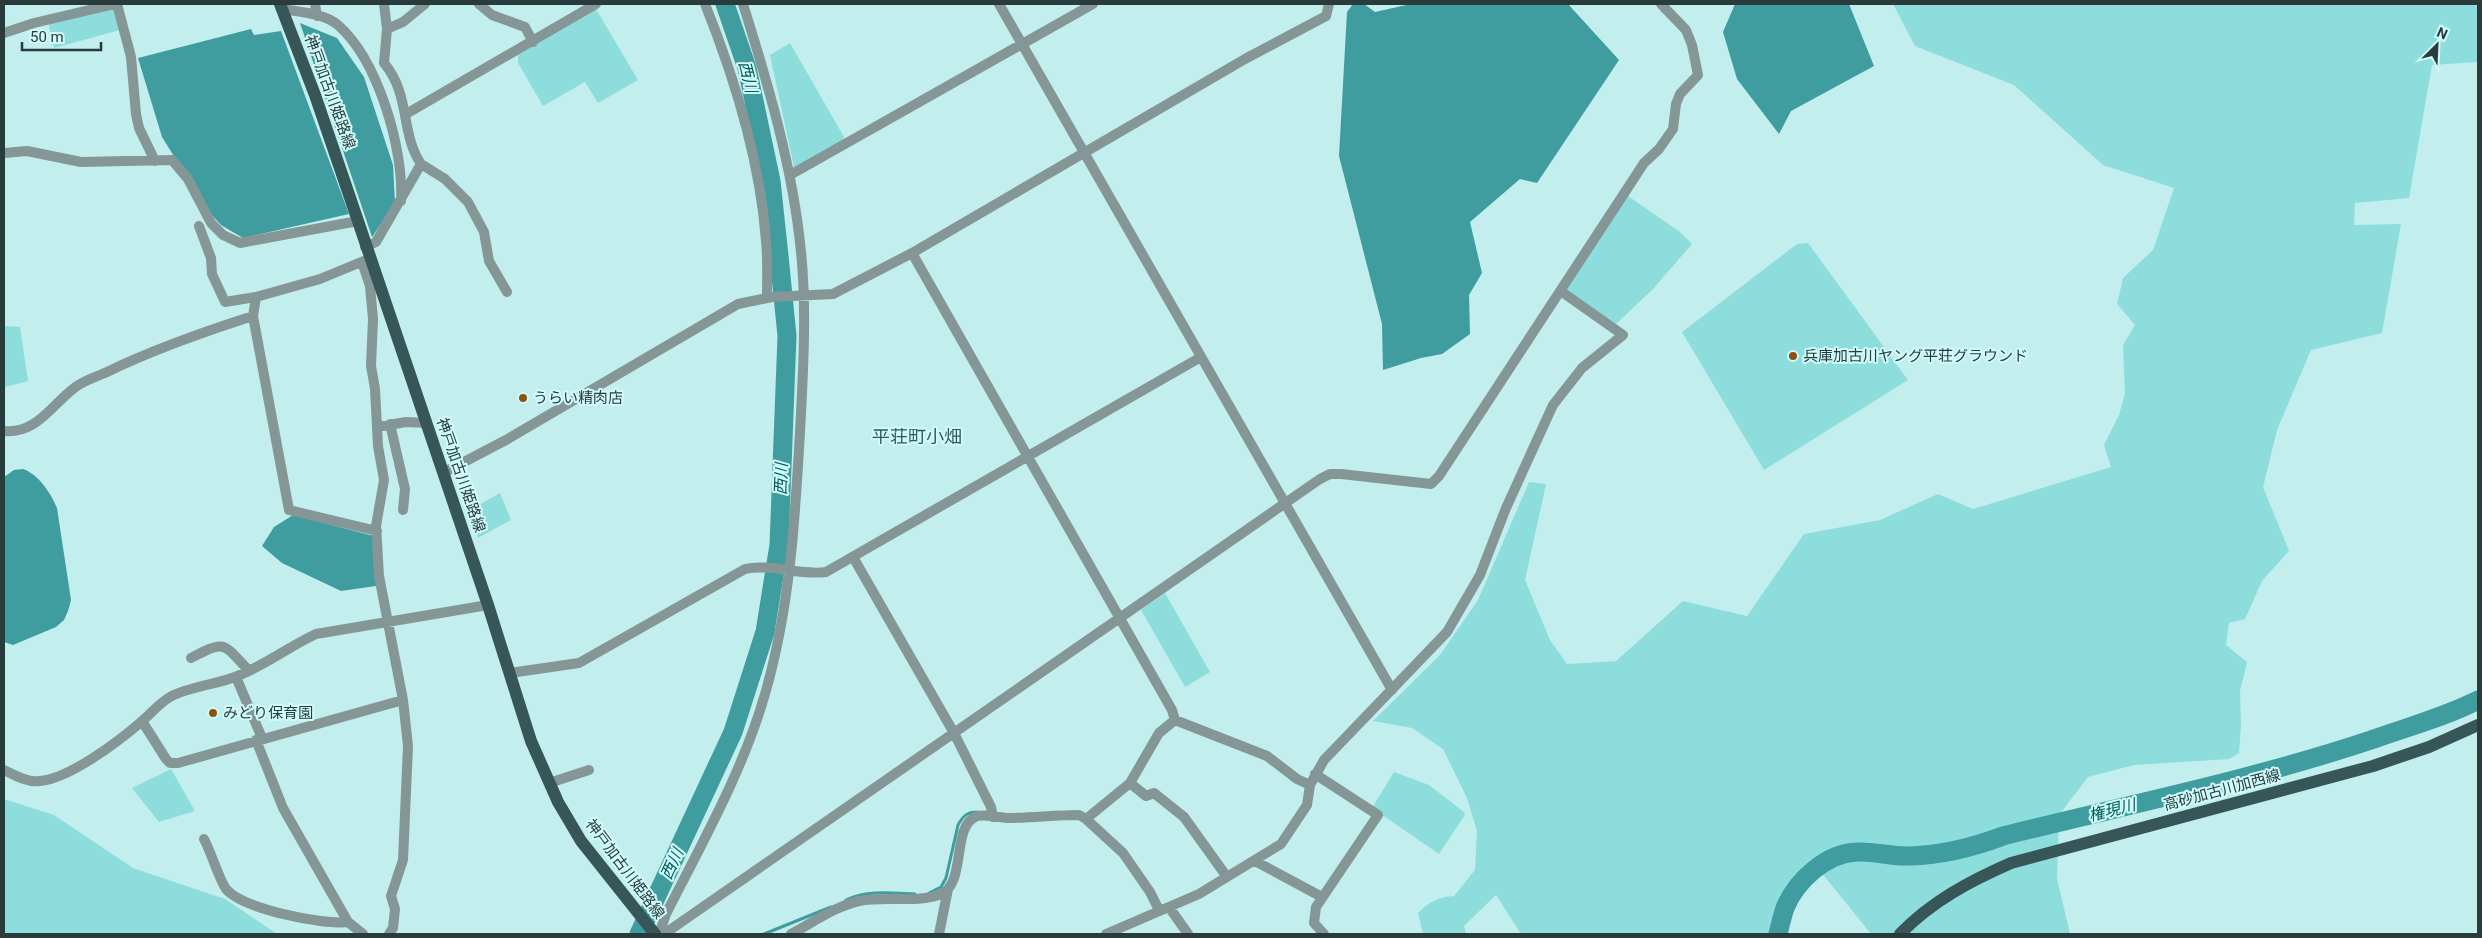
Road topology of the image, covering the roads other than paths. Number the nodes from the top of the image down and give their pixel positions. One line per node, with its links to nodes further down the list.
1 (116, 4): 16 (street); 22 (street)
2 (316, 4): 14 (street)
3 (384, 4): 15 (street)
4 (424, 4): 15 (street)
5 (479, 4): 17 (street)
6 (596, 4): 17 (street)
7 (704, 4): 34 (street)
8 (743, 4): 24 (street)
9 (999, 4): 18 (street)
10 (1093, 4): 18 (street)
11 (1329, 4): 21 (street)
12 (1661, 4): 31 (street)
13 (281, 7): 14 (street); 26 (main road, 神戸加古川姫路線)
14 (317, 16): 25 (street)
15 (387, 29): 19 (street)
16 (4, 33)
17 (533, 42): 19 (street)
18 (1022, 43): 21 (street); 24 (street)
19 (406, 114): 23 (street)
20 (4, 153): 22 (street)
21 (1083, 153): 28 (street); 36 (street)
22 (155, 161): 26 (street)
23 (421, 164): 25 (street); 30 (street)
24 (790, 175): 32 (street)
25 (401, 202): 29 (street)
26 (358, 221): 29 (main road, 神戸加古川姫路線)
27 (198, 226): 33 (street)
28 (912, 253): 32 (street); 41 (street)
29 (366, 256): 33 (street); 37 (main road, 神戸加古川姫路線); 39 (street)
30 (506, 292)
31 (1562, 292): 43 (street); 55 (street)
32 (802, 296): 34 (street); 47 (street)
33 (256, 297): 35 (street)
34 (770, 298): 42 (street)
35 (253, 316): 40 (street); 45 (street)
36 (1201, 358): 41 (street); 43 (street)
37 (427, 423): 38 (street); 42 (main road, 神戸加古川姫路線)
38 (390, 424): 39 (street); 44 (street)
39 (378, 427): 45 (street)
40 (4, 431)
41 (1028, 456): 46 (street); 49 (street)
42 (443, 473): 48 (main road, 神戸加古川姫路線)
43 (1285, 504): 49 (street); 55 (street)
44 (403, 510)
45 (377, 531): 50 (street)
46 (853, 556): 47 (street); 60 (street)
47 (791, 571): 53 (street); 80 (street)
48 (488, 605): 50 (street); 53 (main road, 神戸加古川姫路線)
49 (1119, 618): 57 (street); 60 (street)
50 (388, 621): 52 (street); 56 (street)
51 (191, 658): 52 (street)
52 (249, 671): 54 (street)
53 (510, 673): 65 (main road, 神戸加古川姫路線)
54 (236, 677): 58 (street); 61 (street)
55 (1392, 690): 64 (street)
56 (403, 700): 61 (street); 79 (street)
57 (1176, 720): 66 (street); 67 (street)
58 (142, 721): 61 (street); 62 (street)
59 (2478, 725): 86 (main road, 高砂加古川加西線)
60 (954, 733): 68 (street); 80 (street)
61 (259, 739): 76 (street)
62 (4, 770)
63 (589, 770): 65 (street)
64 (1315, 774): 67 (street); 74 (street)
65 (549, 782): 80 (main road, 神戸加古川姫路線)
66 (1130, 783): 69 (street); 72 (street)
67 (1310, 784): 71 (street)
68 (993, 817): 69 (street); 73 (street)
69 (1086, 819): 75 (street)
70 (204, 839): 76 (street)
71 (1255, 861): 72 (street); 74 (street)
72 (1227, 877): 75 (street)
73 (948, 889): 81 (street); 82 (street)
74 (1322, 897): 85 (street)
75 (1164, 909): 77 (street); 84 (street)
76 (348, 922): 78 (street)
77 (1117, 932): 83 (street)
78 (363, 934)
79 (390, 934)
80 (658, 934)
81 (791, 934)
82 (939, 934)
83 (1106, 934)
84 (1188, 934)
85 (1324, 934)
86 (1900, 934)

